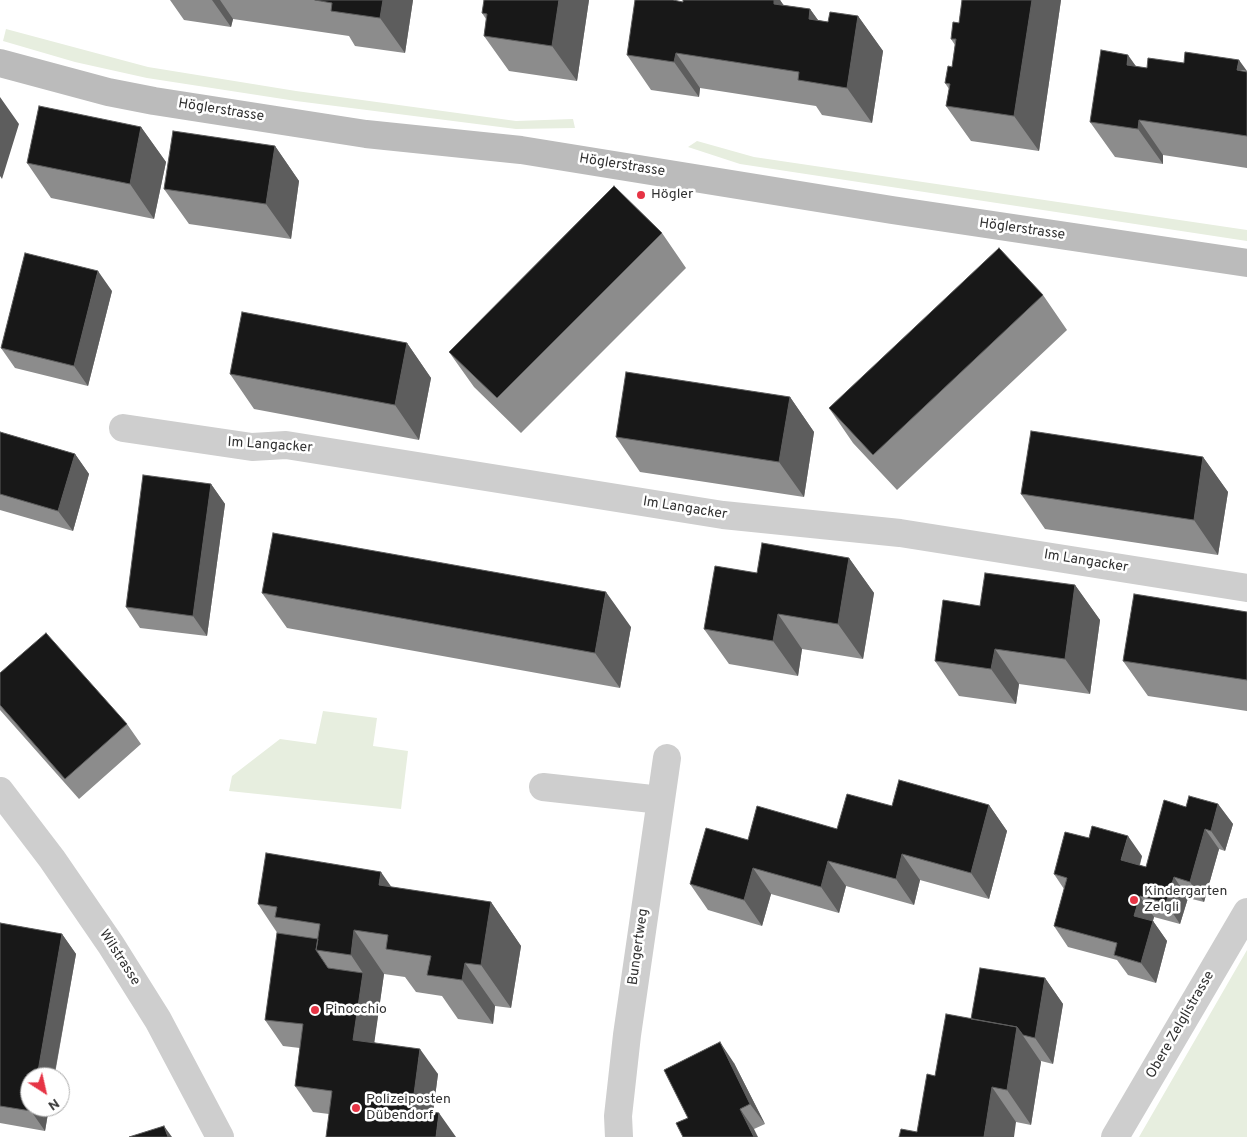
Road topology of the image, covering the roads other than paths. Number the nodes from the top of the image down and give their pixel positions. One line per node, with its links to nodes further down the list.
1 (0, 63): 2 (main road, Höglerstrasse)
2 (1247, 263)
3 (123, 428): 4 (street, Im Langacker)
4 (1247, 588)
5 (667, 758): 8 (street, Bungertweg)
6 (543, 787): 8 (street)
7 (0, 791): 10 (street, Wilstrasse)
8 (661, 800): 11 (street, Bungertweg)
9 (1247, 912): 12 (street, Obere Zelglistrasse)
10 (220, 1137)
11 (619, 1137)
12 (1115, 1137)

